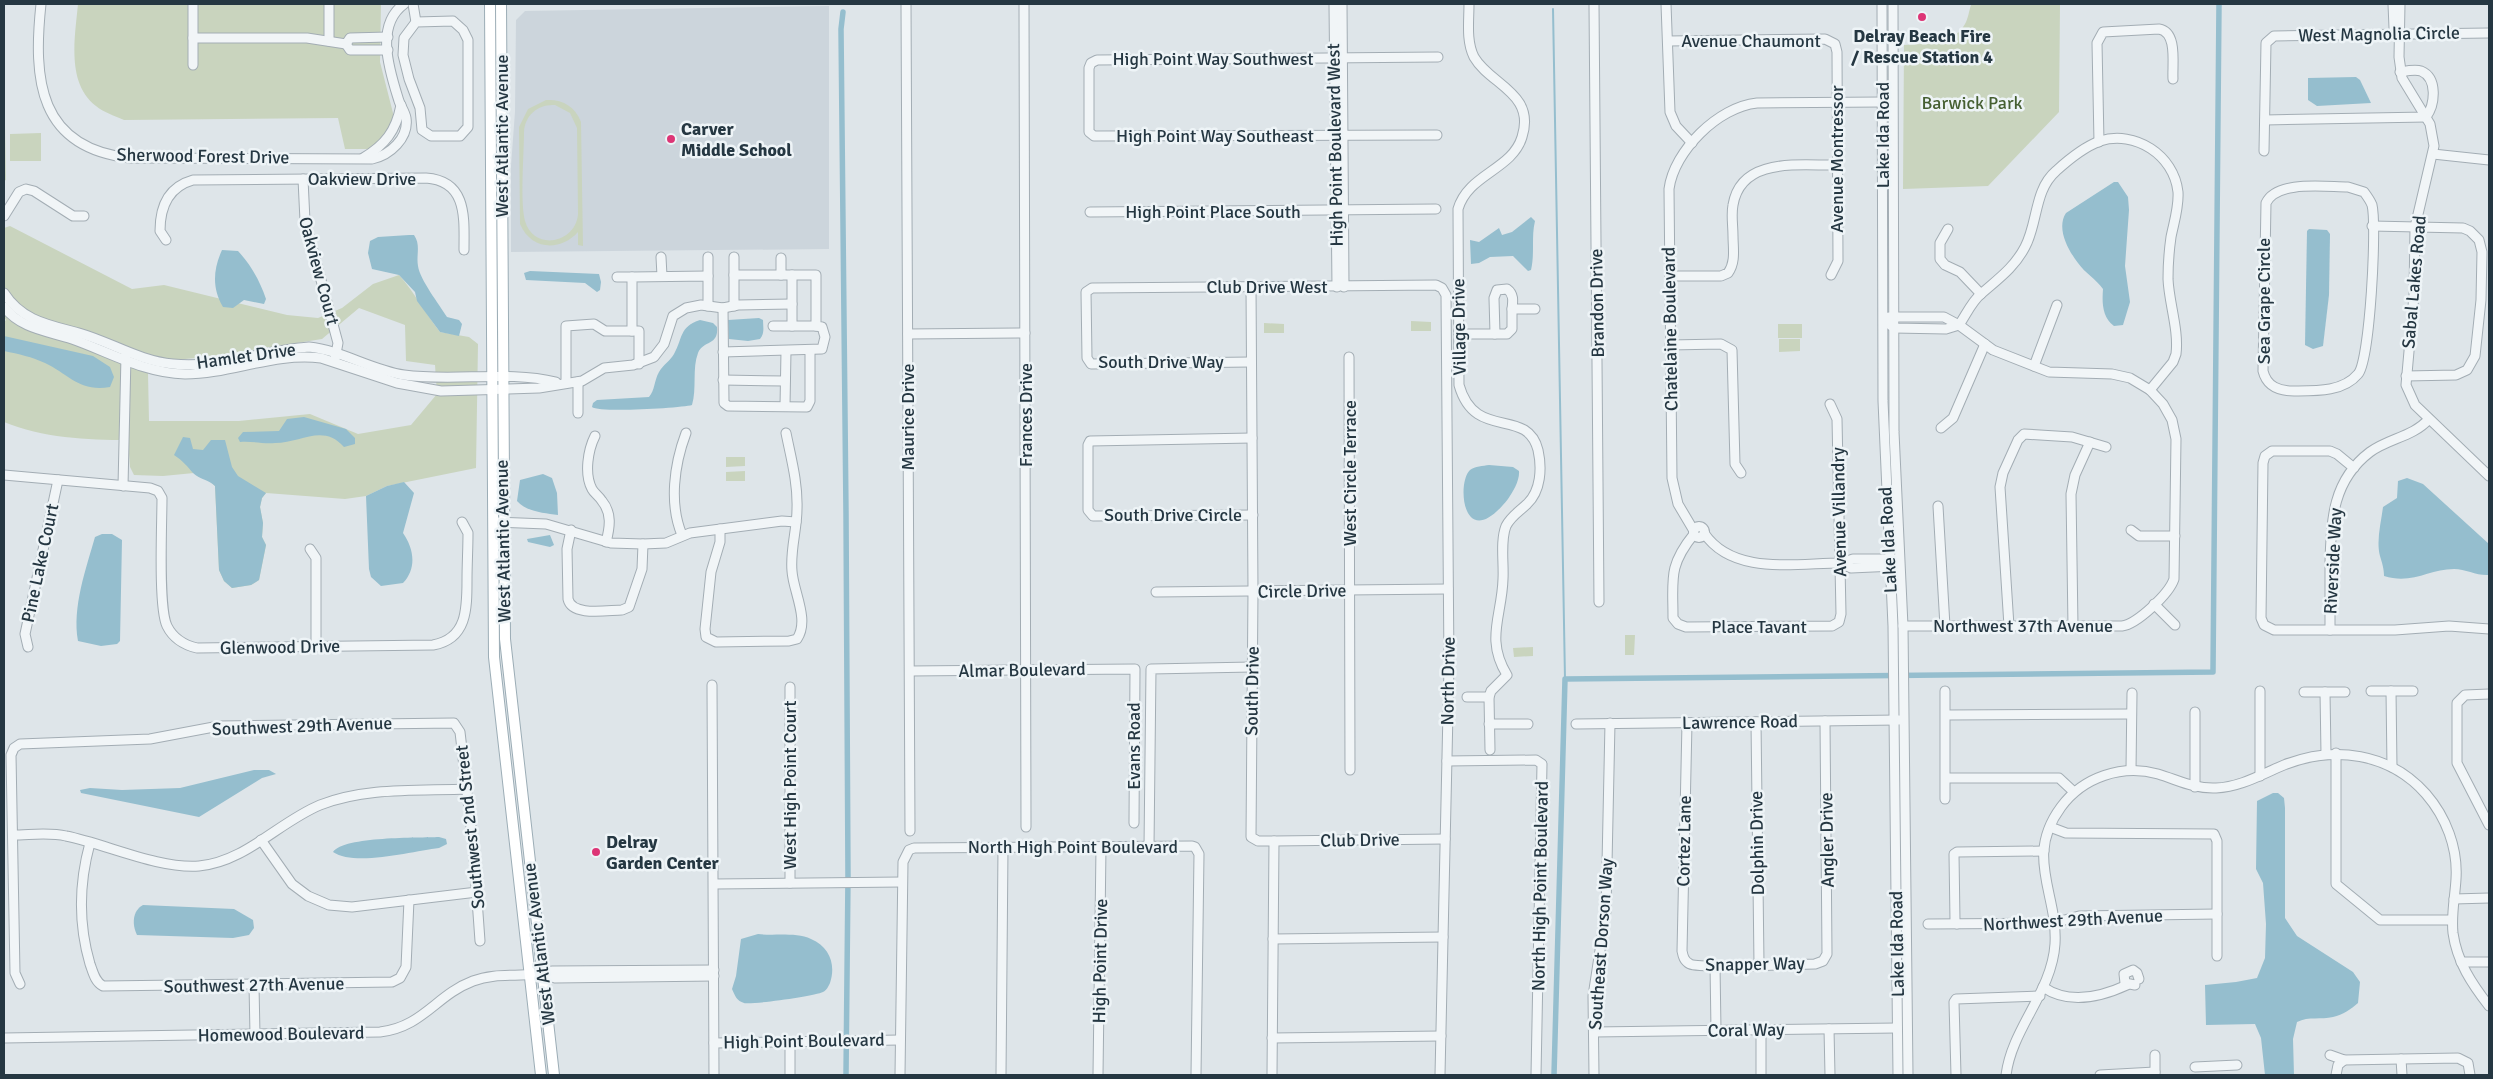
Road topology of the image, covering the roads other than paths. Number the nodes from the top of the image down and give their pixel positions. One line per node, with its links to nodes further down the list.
1 (41, 4): 30 (street, Sherwood Forest Drive)
2 (193, 4): 23 (street)
3 (329, 4): 25 (street)
4 (404, 4): 22 (street, Sherwood Forest Drive)
5 (413, 4): 19 (street)
6 (490, 4): 112 (main road, West Atlantic Avenue)
7 (502, 4): 110 (main road, West Atlantic Avenue)
8 (906, 4): 96 (street, Maurice Drive)
9 (1024, 4): 95 (street, Frances Drive)
10 (1334, 4): 31 (street, High Point Boulevard West)
11 (1342, 4): 31 (street, High Point Boulevard West)
12 (1469, 4): 97 (street, Village Drive)
13 (1594, 4): 159 (street, Brandon Drive)
14 (1668, 4): 26 (street)
15 (1882, 4): 37 (street, Lake Ida Road)
16 (1893, 4): 87 (street, Lake Ida Road)
17 (2393, 4): 21 (street, Sabal Lakes Road)
18 (2400, 4): 21 (street, Sabal Lakes Road)
19 (416, 22): 19 (street)
20 (2489, 33): 21 (street, West Magnolia Circle)
21 (2398, 34): 34 (street, Sabal Lakes Road); 39 (street, West Magnolia Circle)
22 (388, 37): 24 (street); 30 (street, Sherwood Forest Drive)
23 (193, 38): 25 (street); 33 (street)
24 (365, 38): 28 (street); 29 (street)
25 (329, 41): 28 (street)
26 (1668, 41): 27 (street, Avenue Chaumont); 44 (street)
27 (1834, 43): 36 (street, Avenue Montressor)
28 (346, 44): 29 (street)
29 (365, 50): 30 (street)
30 (388, 50)
31 (1338, 58): 32 (street, High Point Way Southwest); 41 (street, High Point Boulevard West); 42 (street, High Point Way Southwest)
32 (1438, 58)
33 (193, 66)
34 (2400, 72): 38 (street, Sabal Lakes Road); 38 (street)
35 (2173, 80): 43 (street)
36 (1837, 102): 37 (street, Chatelaine Boulevard); 44 (street, Chatelaine Boulevard); 48 (street, Avenue Montressor)
37 (1882, 102): 88 (street, Lake Ida Road)
38 (2426, 117): 39 (street); 46 (street, Sabal Lakes Road)
39 (2265, 120): 45 (street)
40 (1437, 134): 41 (street, High Point Way Southeast)
41 (1339, 135): 42 (street, High Point Way Southeast); 51 (street, High Point Boulevard West)
42 (1094, 136)
43 (2099, 142): 78 (street); 119 (street)
44 (1692, 143): 70 (street, Chatelaine Boulevard)
45 (2264, 151)
46 (2432, 154): 47 (street); 56 (street, Sabal Lakes Road)
47 (2489, 160)
48 (1837, 166): 66 (street, Avenue Montressor); 70 (street)
49 (303, 179): 58 (street, Oakview Drive); 59 (street, Oakview Drive); 106 (street, Oakview Court)
50 (1436, 209): 51 (street, High Point Place South)
51 (1340, 211): 52 (street, High Point Place South); 74 (street, High Point Boulevard West)
52 (1090, 212)
53 (4, 216): 54 (street)
54 (84, 216)
55 (2372, 226): 55 (street, Sea Grape Circle); 56 (street)
56 (2415, 227): 111 (street, Sabal Lakes Road); 111 (street)
57 (1948, 229): 78 (street)
58 (166, 240)
59 (464, 250)
60 (662, 257): 67 (street)
61 (708, 257): 68 (street)
62 (734, 257): 69 (street)
63 (781, 258): 64 (street)
64 (781, 275): 65 (street); 69 (street)
65 (792, 275): 79 (street); 92 (street)
66 (1830, 275)
67 (662, 276): 68 (street); 72 (street)
68 (708, 276): 81 (street)
69 (734, 276): 82 (street)
70 (1670, 276): 100 (street, Chatelaine Boulevard)
71 (617, 277): 72 (street)
72 (632, 277): 94 (street)
73 (1250, 287): 74 (street, Club Drive West); 75 (street, Club Drive West); 107 (street, South Drive)
74 (1340, 287): 76 (street, Club Drive West)
75 (1092, 288): 107 (street, South Drive Way)
76 (1442, 288): 155 (street, North Drive)
77 (4, 293): 104 (street, Hamlet Drive)
78 (1981, 294): 89 (street)
79 (792, 304): 82 (street); 91 (street)
80 (2057, 305): 109 (street)
81 (708, 306): 84 (street); 108 (street)
82 (734, 306): 84 (street)
83 (4, 307): 104 (street, Hamlet Drive)
84 (723, 308): 103 (street)
85 (1512, 309): 86 (street); 98 (street); 98 (street)
86 (1535, 309)
87 (1894, 316): 88 (street); 89 (street); 93 (street, Lake Ida Road)
88 (1883, 319): 93 (street); 154 (street, Lake Ida Road)
89 (1959, 325): 93 (street); 99 (street)
90 (773, 326): 91 (street)
91 (792, 326): 92 (street)
92 (816, 326): 102 (street)
93 (1894, 328): 152 (street, Lake Ida Road)
94 (632, 331): 108 (street); 116 (street)
95 (1026, 333): 96 (street); 173 (street, Frances Drive)
96 (908, 334): 174 (street, Maurice Drive)
97 (1458, 334): 98 (street); 188 (street, Village Drive)
98 (1494, 334)
99 (1985, 344): 109 (street); 124 (street)
100 (1670, 345): 132 (street); 146 (street, Chatelaine Boulevard)
101 (786, 351): 102 (street); 103 (street); 114 (street)
102 (810, 351): 121 (street)
103 (723, 352): 113 (street)
104 (126, 356): 106 (street, Hamlet Drive); 136 (street)
105 (1349, 357): 156 (street, West Circle Terrace)
106 (335, 358): 112 (street, Hamlet Drive); 118 (street, Hamlet Drive)
107 (1251, 362): 128 (street, South Drive)
108 (640, 364): 115 (street)
109 (2034, 366): 119 (street)
110 (502, 376): 112 (street, Hamlet Drive); 116 (street, Hamlet Drive); 117 (main road, West Atlantic Avenue)
111 (2406, 376): 123 (street, Sabal Lakes Road)
112 (491, 378): 118 (main road, West Atlantic Avenue)
113 (723, 380): 114 (street); 121 (street)
114 (785, 381): 121 (street)
115 (578, 382): 116 (street, Hamlet Drive); 122 (street)
116 (563, 383): 117 (street, Hamlet Drive)
117 (502, 389): 118 (street, Hamlet Drive); 141 (main road, West Atlantic Avenue)
118 (491, 390): 140 (main road, West Atlantic Avenue)
119 (2150, 390): 148 (street, Northwest 37th Avenue)
120 (1830, 404): 153 (street, Avenue Villandry)
121 (785, 406)
122 (578, 414)
123 (2429, 419): 131 (street, Riverside Way); 134 (street, Sabal Lakes Road)
124 (1941, 428)
125 (686, 433): 147 (street)
126 (786, 433): 142 (street)
127 (595, 436): 149 (street)
128 (1252, 438): 138 (street, South Drive); 138 (street, South Drive Circle)
129 (2090, 442): 130 (street); 165 (street); 166 (street)
130 (2106, 447)
131 (2354, 468): 168 (street, Riverside Way); 168 (street)
132 (1741, 473)
133 (4, 475): 135 (street, Glenwood Drive)
134 (2489, 476)
135 (58, 480): 136 (street, Glenwood Drive); 169 (street, Pine Lake Court)
136 (123, 486): 170 (street, Glenwood Drive)
137 (1938, 506): 164 (street)
138 (1253, 515): 157 (street, South Drive)
139 (462, 522): 170 (street, Glenwood Drive)
140 (492, 522): 141 (street); 215 (main road, West Atlantic Avenue)
141 (503, 522): 144 (street); 214 (main road, West Atlantic Avenue)
142 (796, 522): 143 (street); 143 (street)
143 (720, 529): 147 (street)
144 (571, 530): 149 (street); 150 (street)
145 (2130, 530): 148 (street)
146 (1700, 534): 153 (street, Chatelaine Boulevard); 161 (street, Place Tavant)
147 (682, 536): 150 (street)
148 (2175, 536): 160 (street, Northwest 37th Avenue)
149 (606, 542): 150 (street)
150 (643, 544)
151 (310, 549): 170 (street)
152 (1901, 562): 154 (street, Chatelaine Boulevard); 163 (street, Lake Ida Road)
153 (1841, 563): 154 (street, Chatelaine Boulevard); 161 (street, Avenue Villandry)
154 (1890, 563): 192 (street, Lake Ida Road)
155 (1448, 589): 156 (street, Circle Drive); 205 (street, North Drive)
156 (1351, 590): 157 (street, Circle Drive); 207 (street, West Circle Terrace)
157 (1254, 591): 158 (street, Circle Drive); 171 (street, South Drive)
158 (1156, 592)
159 (1599, 602)
160 (2154, 604): 162 (street); 166 (street, Northwest 37th Avenue)
161 (1839, 622)
162 (2175, 625)
163 (1903, 626): 164 (street, Northwest 37th Avenue); 193 (street, Lake Ida Road)
164 (1945, 626): 165 (street, Northwest 37th Avenue)
165 (2009, 626): 166 (street, Northwest 37th Avenue)
166 (2072, 626)
167 (2489, 629): 168 (street)
168 (2330, 630)
169 (28, 647)
170 (316, 647)
171 (1252, 667): 225 (street, South Drive); 228 (street)
172 (1135, 669): 173 (street, Almar Boulevard); 217 (street, Evans Road)
173 (1027, 670): 174 (street, Almar Boulevard); 219 (street, Frances Drive)
174 (910, 672): 221 (street, Maurice Drive)
175 (712, 685): 234 (street, High Point Boulevard)
176 (790, 687): 233 (street, West High Point Court)
177 (1945, 691): 191 (street)
178 (2391, 691): 179 (street); 184 (street); 206 (street)
179 (2413, 691)
180 (2260, 692): 209 (street)
181 (2304, 692): 182 (street)
182 (2326, 692): 183 (street); 203 (street)
183 (2345, 692)
184 (2371, 692)
185 (2132, 693): 190 (street)
186 (2489, 694): 218 (street)
187 (1467, 697): 188 (street)
188 (1490, 697): 199 (street)
189 (2195, 712): 211 (street)
190 (2131, 714): 191 (street); 208 (street)
191 (1947, 715): 210 (street)
192 (1894, 720): 193 (street, Lawrence Road); 195 (street, Lawrence Road); 263 (street, Lake Ida Road)
193 (1904, 720): 298 (street, Lake Ida Road)
194 (446, 721): 212 (street, Southwest 2nd Street); 222 (street, Southwest 29th Avenue)
195 (1825, 721): 196 (street, Lawrence Road); 248 (street, Angler Drive)
196 (1756, 722): 198 (street, Lawrence Road); 252 (street, Dolphin Drive)
197 (1610, 723): 198 (street, Lawrence Road); 201 (street, Lawrence Road); 267 (street, Southeast Dorson Way)
198 (1687, 723): 249 (street, Cortez Lane)
199 (1489, 724): 200 (street); 202 (street)
200 (1528, 724)
201 (1576, 724)
202 (1490, 750)
203 (2326, 754): 204 (street); 209 (street)
204 (2336, 754): 206 (street); 240 (street)
205 (1447, 761): 223 (street, North Drive); 293 (street, North High Point Boulevard)
206 (2392, 767): 237 (street)
207 (1350, 770)
208 (2131, 770): 211 (street); 213 (street)
209 (2260, 776): 211 (street)
210 (1946, 778): 213 (street); 216 (street)
211 (2195, 787)
212 (467, 789): 224 (street); 235 (street, Southwest 2nd Street)
213 (2074, 792): 220 (street)
214 (522, 795): 215 (main road); 256 (main road, West Atlantic Avenue)
215 (509, 796): 255 (main road, West Atlantic Avenue)
216 (1945, 799)
217 (1134, 823)
218 (2489, 825)
219 (1026, 827)
220 (2050, 827): 230 (street); 239 (street)
221 (910, 831)
222 (13, 835): 226 (street); 258 (street)
223 (1445, 839): 225 (street, Club Drive); 244 (street, North Drive)
224 (261, 840): 226 (street); 238 (street)
225 (1274, 841): 245 (street)
226 (90, 843): 259 (street, Southwest 27th Avenue)
227 (1101, 846): 228 (street, North High Point Boulevard); 229 (street, North High Point Boulevard); 289 (street, High Point Drive)
228 (1149, 847): 290 (street, North High Point Boulevard)
229 (1003, 848): 231 (street, North High Point Boulevard); 288 (street)
230 (2044, 851): 241 (street); 243 (street)
231 (904, 857): 232 (street, High Point Boulevard)
232 (902, 882): 233 (street); 272 (street, High Point Boulevard)
233 (790, 883): 234 (street)
234 (714, 884): 254 (street, High Point Boulevard)
235 (477, 892): 238 (street); 246 (street, Southwest 2nd Street)
236 (2489, 898): 237 (street)
237 (2454, 899): 240 (street)
238 (409, 900): 259 (street, Southwest 27th Avenue)
239 (2217, 914): 241 (street, Northwest 29th Avenue); 247 (street)
240 (2452, 920): 250 (street)
241 (2054, 923): 243 (street, Northwest 29th Avenue); 260 (street)
242 (1928, 924): 243 (street, Northwest 29th Avenue)
243 (1957, 924)
244 (1443, 937): 245 (street); 269 (street, North Drive)
245 (1273, 939): 271 (street)
246 (480, 941)
247 (2218, 956)
248 (1826, 958): 252 (street, Snapper Way)
249 (1684, 959): 253 (street, Snapper Way)
250 (2461, 962): 251 (street); 262 (street)
251 (2489, 962)
252 (1759, 964): 253 (street, Snapper Way)
253 (1715, 965): 265 (street)
254 (714, 973): 256 (street); 274 (street, High Point Boulevard)
255 (529, 974): 256 (street, Homewood Boulevard); 268 (street, Homewood Boulevard); 283 (main road, West Atlantic Avenue)
256 (542, 974): 284 (main road, West Atlantic Avenue)
257 (2134, 983): 260 (street)
258 (20, 984)
259 (251, 985): 268 (street)
260 (2044, 987): 261 (street)
261 (2040, 996): 299 (street); 300 (street)
262 (2489, 1006)
263 (1898, 1028): 264 (street, Coral Way); 297 (street, Lake Ida Road)
264 (1829, 1029): 266 (street, Coral Way); 296 (street)
265 (1716, 1030): 266 (street, Coral Way); 267 (street, Coral Way)
266 (1761, 1030): 295 (street)
267 (1594, 1032): 294 (street, Southeast Dorson Way)
268 (252, 1035): 270 (street, Homewood Boulevard)
269 (1441, 1036): 271 (street); 292 (street, North Drive)
270 (4, 1038)
271 (1272, 1038): 291 (street)
272 (900, 1040): 273 (street, High Point Boulevard); 287 (street, High Point Boulevard)
273 (790, 1042): 274 (street, High Point Boulevard); 286 (street)
274 (714, 1043): 285 (street)
275 (2155, 1055): 282 (street)
276 (2330, 1055): 278 (street)
277 (2401, 1059): 278 (street); 303 (street); 304 (street)
278 (2344, 1060): 302 (street)
279 (2238, 1064): 281 (street)
280 (2195, 1066): 281 (street)
281 (2216, 1070)
282 (2155, 1074): 301 (street)
283 (541, 1075)
284 (554, 1075)
285 (714, 1075)
286 (790, 1075)
287 (900, 1075)
288 (1001, 1075)
289 (1098, 1075)
290 (1196, 1075)
291 (1272, 1075)
292 (1440, 1075)
293 (1536, 1075)
294 (1594, 1075)
295 (1762, 1075)
296 (1830, 1075)
297 (1898, 1075)
298 (1908, 1075)
299 (1956, 1075)
300 (2006, 1075)
301 (2100, 1075)
302 (2336, 1075)
303 (2402, 1075)
304 (2470, 1075)

